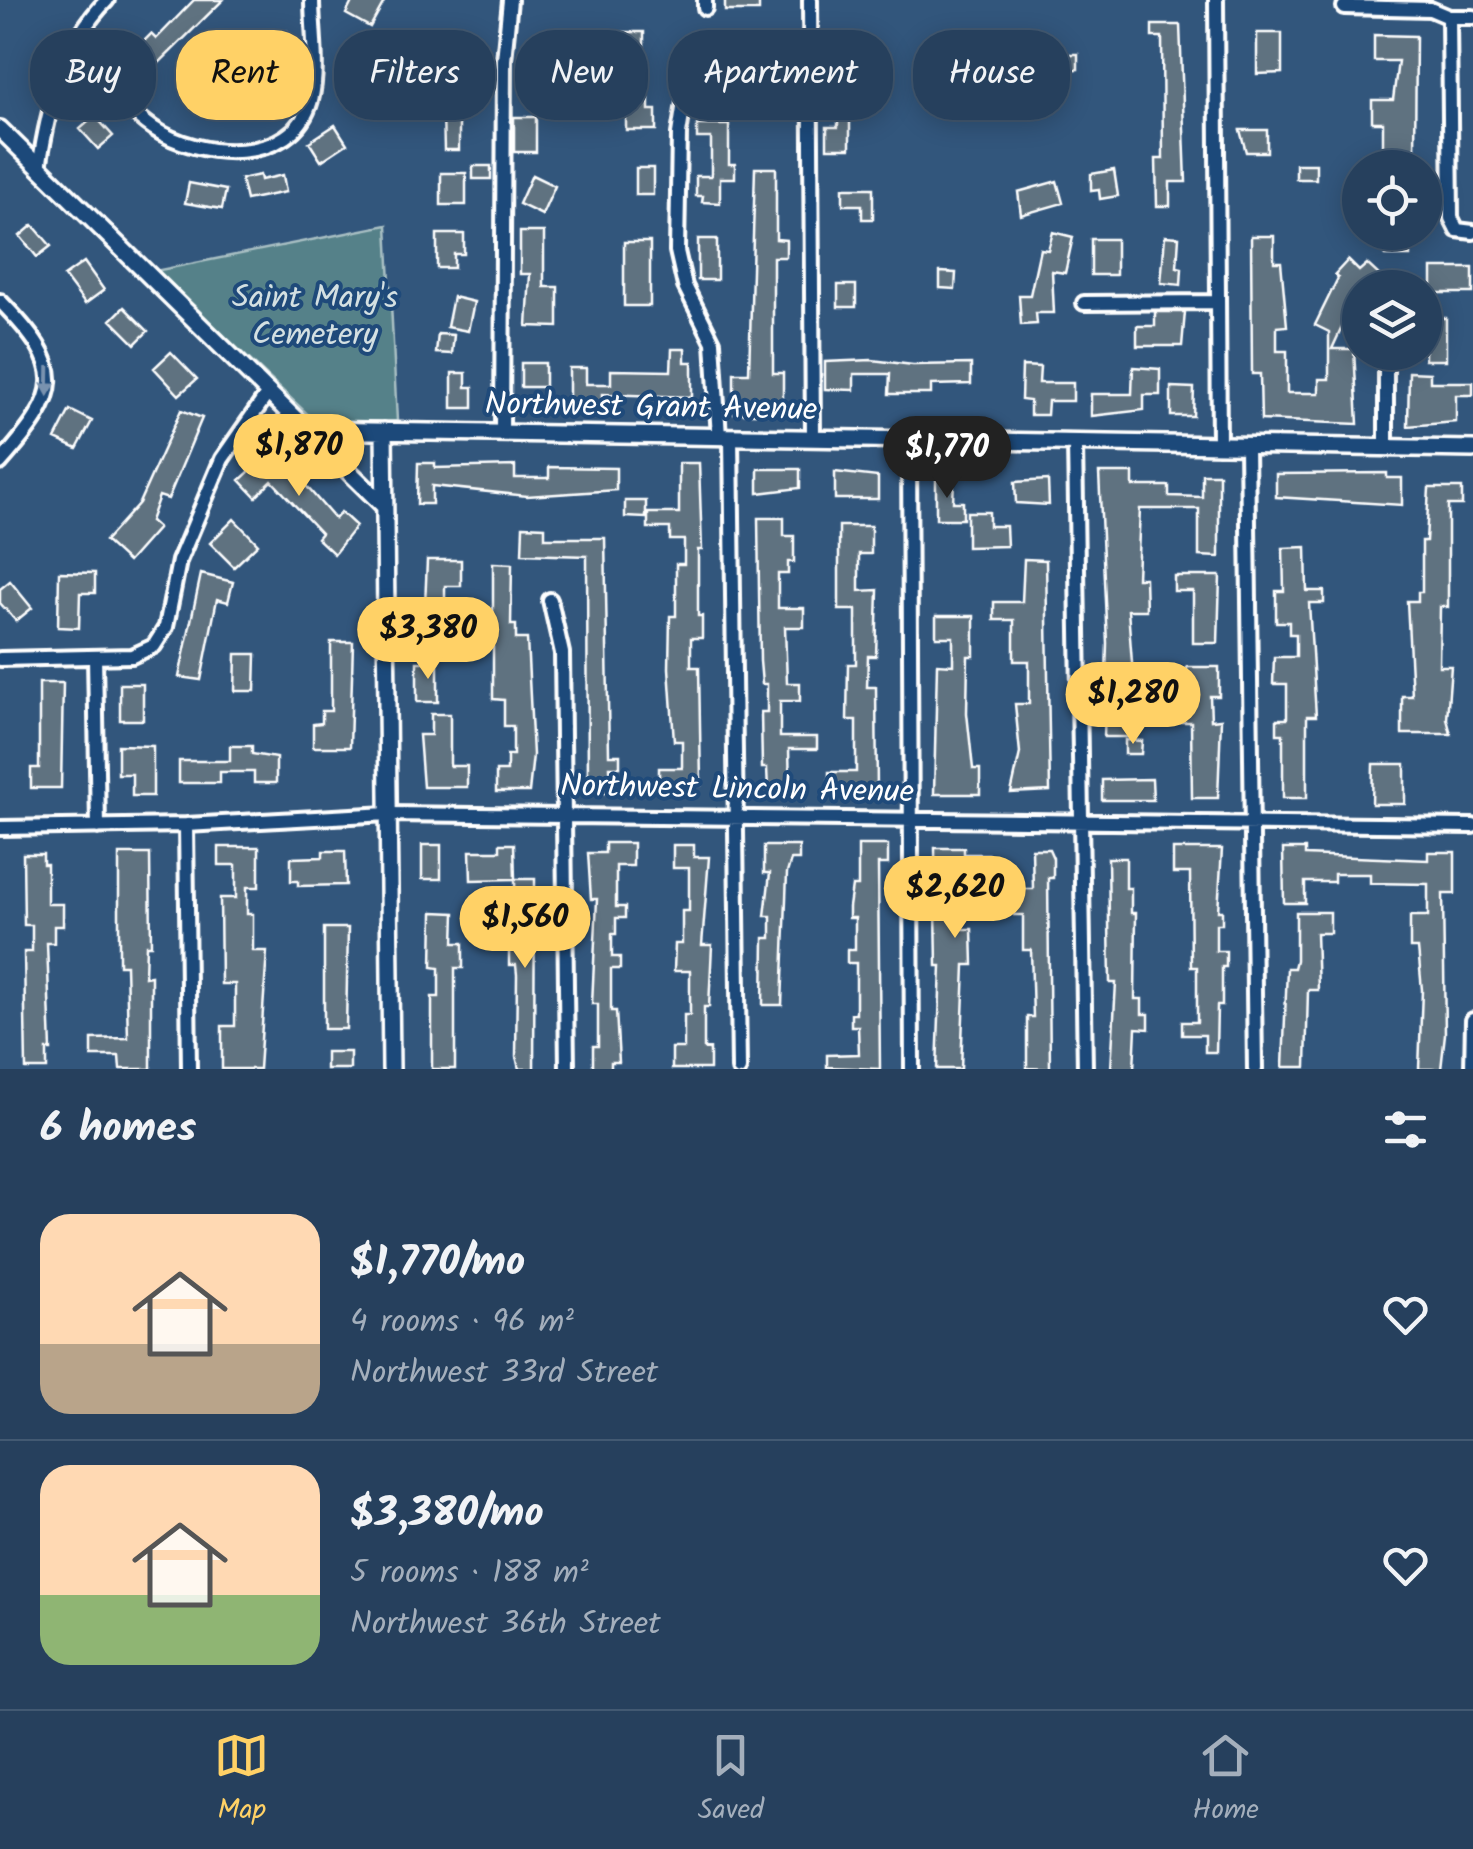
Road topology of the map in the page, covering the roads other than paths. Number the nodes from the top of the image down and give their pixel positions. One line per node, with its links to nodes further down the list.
1 (107, 0): 9 (street)
2 (312, 0): 11 (street)
3 (510, 0): 23 (street)
4 (810, 0): 25 (street)
5 (1216, 0): 17 (street)
6 (1344, 7): 7 (street)
7 (1449, 17): 8 (street); 15 (street)
8 (1473, 17)
9 (85, 30)
10 (49, 120): 14 (street)
11 (144, 120)
12 (680, 120): 24 (street)
13 (0, 129): 14 (street)
14 (40, 168): 20 (street)
15 (1473, 232)
16 (0, 301): 32 (street, one-way to 32)
17 (1216, 302): 18 (street); 28 (street)
18 (1084, 303)
19 (1386, 370): 30 (street)
20 (268, 393): 21 (street); 35 (street)
21 (308, 430): 22 (street, Northwest Grant Avenue); 33 (street)
22 (384, 431): 23 (street, Northwest Grant Avenue); 33 (street)
23 (502, 434): 24 (street, Northwest Grant Avenue)
24 (725, 437): 25 (street, Northwest Grant Avenue); 39 (street)
25 (813, 438): 26 (street, Northwest Grant Avenue)
26 (910, 440): 27 (street, Northwest Grant Avenue); 40 (street)
27 (1075, 443): 28 (street, Northwest Grant Avenue); 41 (street)
28 (1218, 446): 29 (street, Northwest Grant Avenue)
29 (1247, 446): 30 (street, Northwest Grant Avenue); 42 (street)
30 (1386, 448): 31 (street, Northwest Grant Avenue)
31 (1473, 449)
32 (0, 463)
33 (384, 506): 37 (street)
34 (550, 600): 38 (street)
35 (95, 657): 36 (street); 45 (street)
36 (0, 659)
37 (388, 814): 38 (street, Northwest Lincoln Avenue); 43 (street, Northwest Lincoln Avenue); 49 (street)
38 (564, 816): 39 (street, Northwest Lincoln Avenue); 50 (street)
39 (735, 817): 40 (street, Northwest Lincoln Avenue); 51 (street)
40 (908, 819): 41 (street, Northwest Lincoln Avenue); 52 (street)
41 (1080, 822): 42 (street, Northwest Lincoln Avenue); 53 (street)
42 (1252, 823): 44 (street, Northwest Lincoln Avenue); 54 (street)
43 (186, 825): 45 (street, Northwest Lincoln Avenue); 48 (street)
44 (1473, 826)
45 (98, 827): 46 (street, Northwest Lincoln Avenue)
46 (0, 828)
47 (1473, 1020): 55 (street)
48 (190, 1069)
49 (390, 1069)
50 (567, 1069)
51 (739, 1069)
52 (912, 1069)
53 (1085, 1069)
54 (1256, 1069)
55 (1472, 1069)

